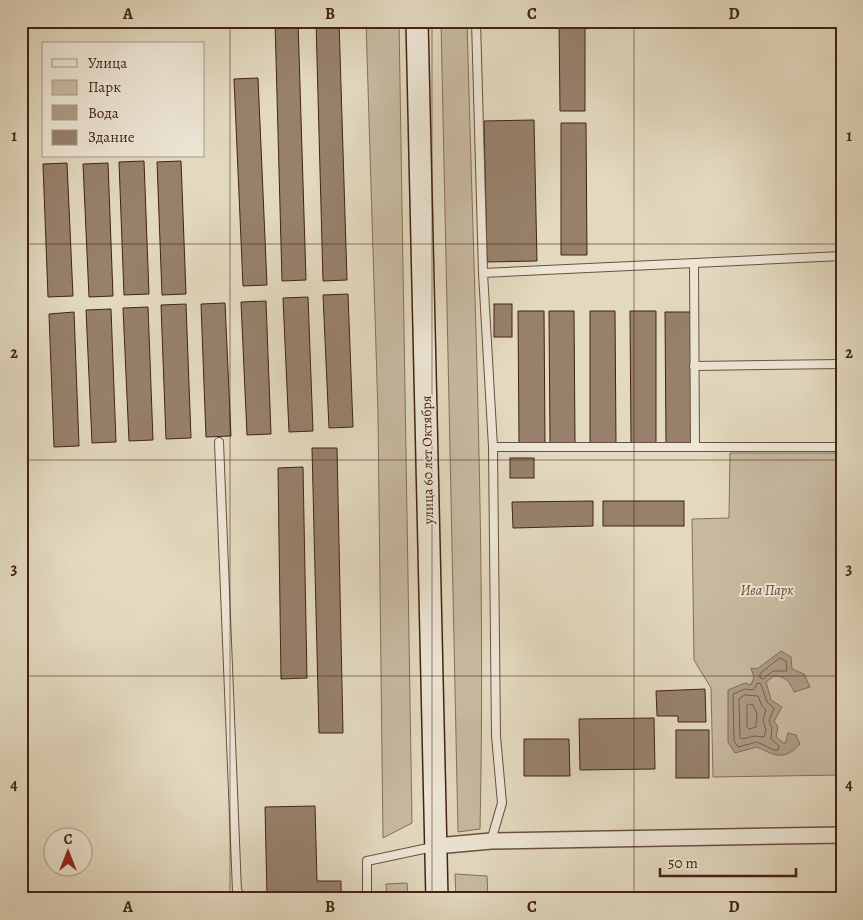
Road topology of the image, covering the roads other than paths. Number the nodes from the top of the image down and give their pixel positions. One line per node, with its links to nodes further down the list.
1 (417, 21): 14 (street, улица 60 лет Октября)
2 (476, 21): 5 (lane)
3 (842, 256): 4 (lane)
4 (694, 263): 5 (lane); 7 (lane)
5 (483, 272): 9 (lane)
6 (842, 364): 7 (lane)
7 (694, 366): 10 (lane)
8 (218, 442): 15 (lane)
9 (493, 447): 10 (lane); 13 (lane)
10 (695, 447): 11 (lane)
11 (842, 447)
12 (842, 835): 13 (street)
13 (491, 841): 14 (street)
14 (436, 846): 16 (lane); 17 (street, улица 60 лет Октября)
15 (244, 899)
16 (367, 899)
17 (437, 899)

